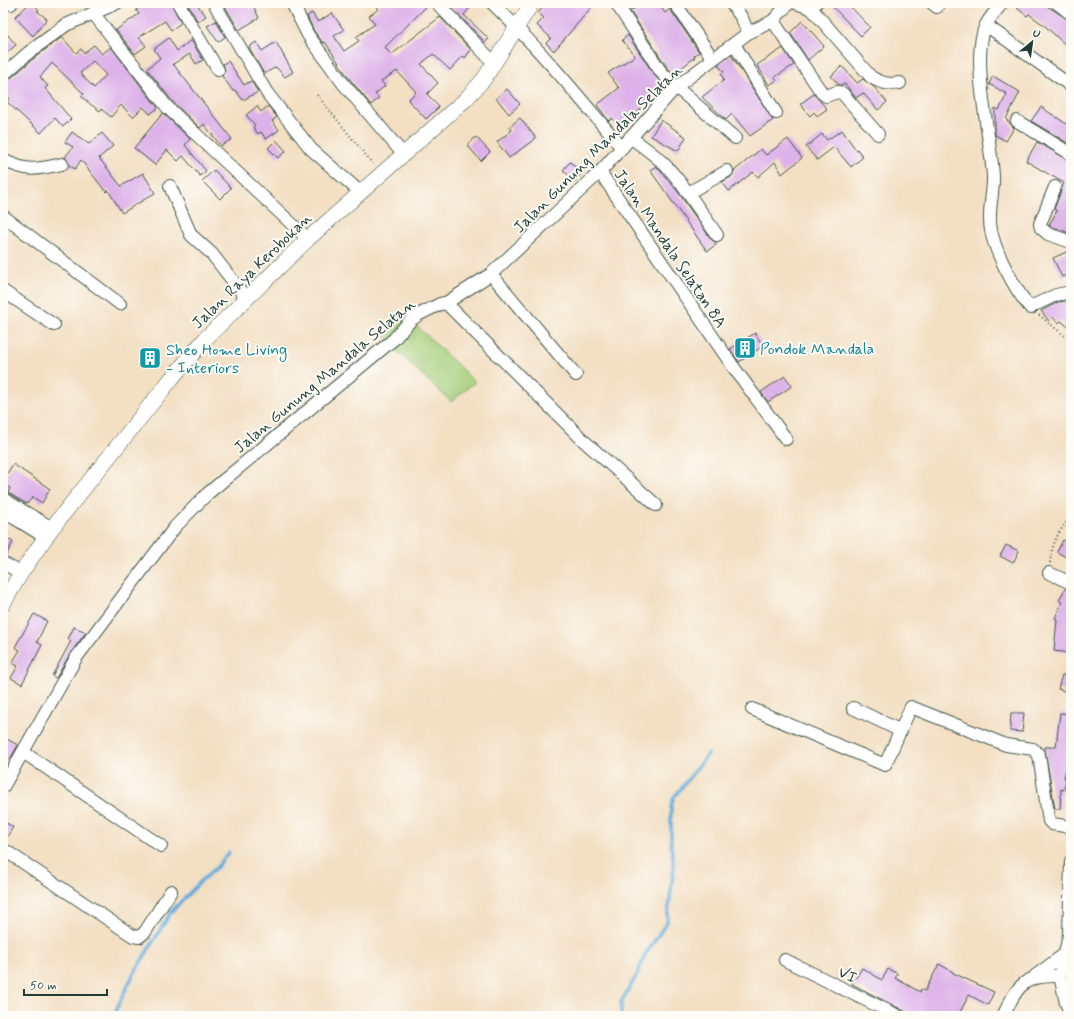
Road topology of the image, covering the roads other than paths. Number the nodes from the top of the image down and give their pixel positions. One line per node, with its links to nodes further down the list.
1 (117, 3): 16 (street)
2 (178, 3): 25 (street)
3 (214, 3): 44 (street)
4 (292, 3): 37 (street)
5 (437, 3): 24 (street)
6 (492, 3): 20 (street)
7 (532, 3): 20 (main road, Jalan Raya Kerobokan)
8 (616, 3): 29 (street)
9 (675, 3): 23 (street)
10 (731, 3): 21 (street)
11 (789, 3): 18 (street)
12 (796, 3): 15 (street)
13 (1002, 3): 19 (street)
14 (1057, 3): 17 (street)
15 (814, 6): 27 (street)
16 (93, 13): 26 (street); 48 (street)
17 (1071, 14)
18 (773, 21): 21 (street, Jalan Gunung Mandala Selatan); 32 (street)
19 (986, 26): 28 (street); 52 (street)
20 (517, 27): 35 (street); 37 (main road, Jalan Raya Kerobokan)
21 (748, 33): 22 (street, Jalan Gunung Mandala Selatan)
22 (734, 44): 23 (street, Jalan Gunung Mandala Selatan); 30 (street)
23 (713, 59): 29 (street, Jalan Gunung Mandala Selatan)
24 (492, 61)
25 (218, 70)
26 (3, 75)
27 (900, 83)
28 (1071, 86)
29 (676, 87): 33 (street, Jalan Gunung Mandala Selatan); 34 (street)
30 (776, 113)
31 (1017, 121): 36 (street)
32 (878, 134)
33 (630, 137): 35 (street, Jalan Gunung Mandala Selatan); 45 (street)
34 (735, 138)
35 (622, 148): 41 (street, Jalan Gunung Mandala Selatan)
36 (1071, 154)
37 (404, 155): 44 (main road, Jalan Raya Kerobokan)
38 (3, 160): 39 (street)
39 (62, 164)
40 (727, 171): 45 (street)
41 (600, 172): 50 (street, Jalan Gunung Mandala Selatan); 58 (street, Jalan Mandala Selatan 8A)
42 (170, 186): 53 (street)
43 (1056, 187): 49 (street)
44 (360, 192): 48 (main road, Jalan Raya Kerobokan)
45 (688, 193): 47 (street)
46 (3, 216): 55 (street)
47 (717, 235)
48 (308, 239): 53 (main road, Jalan Raya Kerobokan)
49 (1071, 242)
50 (491, 274): 54 (street, Jalan Gunung Mandala Selatan); 57 (street)
51 (3, 291): 56 (street)
52 (1071, 292)
53 (246, 298): 62 (main road, Jalan Raya Kerobokan)
54 (446, 303): 60 (street); 71 (street, Jalan Gunung Mandala Selatan)
55 (120, 304)
56 (54, 325)
57 (576, 375)
58 (786, 439)
59 (3, 498): 62 (street)
60 (656, 505)
61 (3, 511): 62 (street)
62 (49, 533): 65 (main road, Jalan Raya Kerobokan)
63 (3, 563): 65 (street)
64 (1049, 569): 66 (street)
65 (21, 573): 67 (main road, Jalan Raya Kerobokan)
66 (1071, 583)
67 (3, 604)
68 (853, 708): 70 (street)
69 (752, 709): 70 (street)
70 (901, 731): 73 (street)
71 (23, 752): 72 (street, Jalan Gunung Mandala Selatan); 74 (street)
72 (3, 786)
73 (1069, 827)
74 (161, 846)
75 (3, 849): 78 (street)
76 (1071, 861): 77 (street)
77 (1071, 868): 79 (street)
78 (170, 891)
79 (1071, 902): 80 (street)
80 (1066, 953): 82 (street); 83 (street)
81 (785, 960): 85 (street, VI)
82 (1060, 976): 83 (street); 84 (street)
83 (1034, 977): 86 (street)
84 (1071, 1014)
85 (898, 1016)
86 (1003, 1016)

